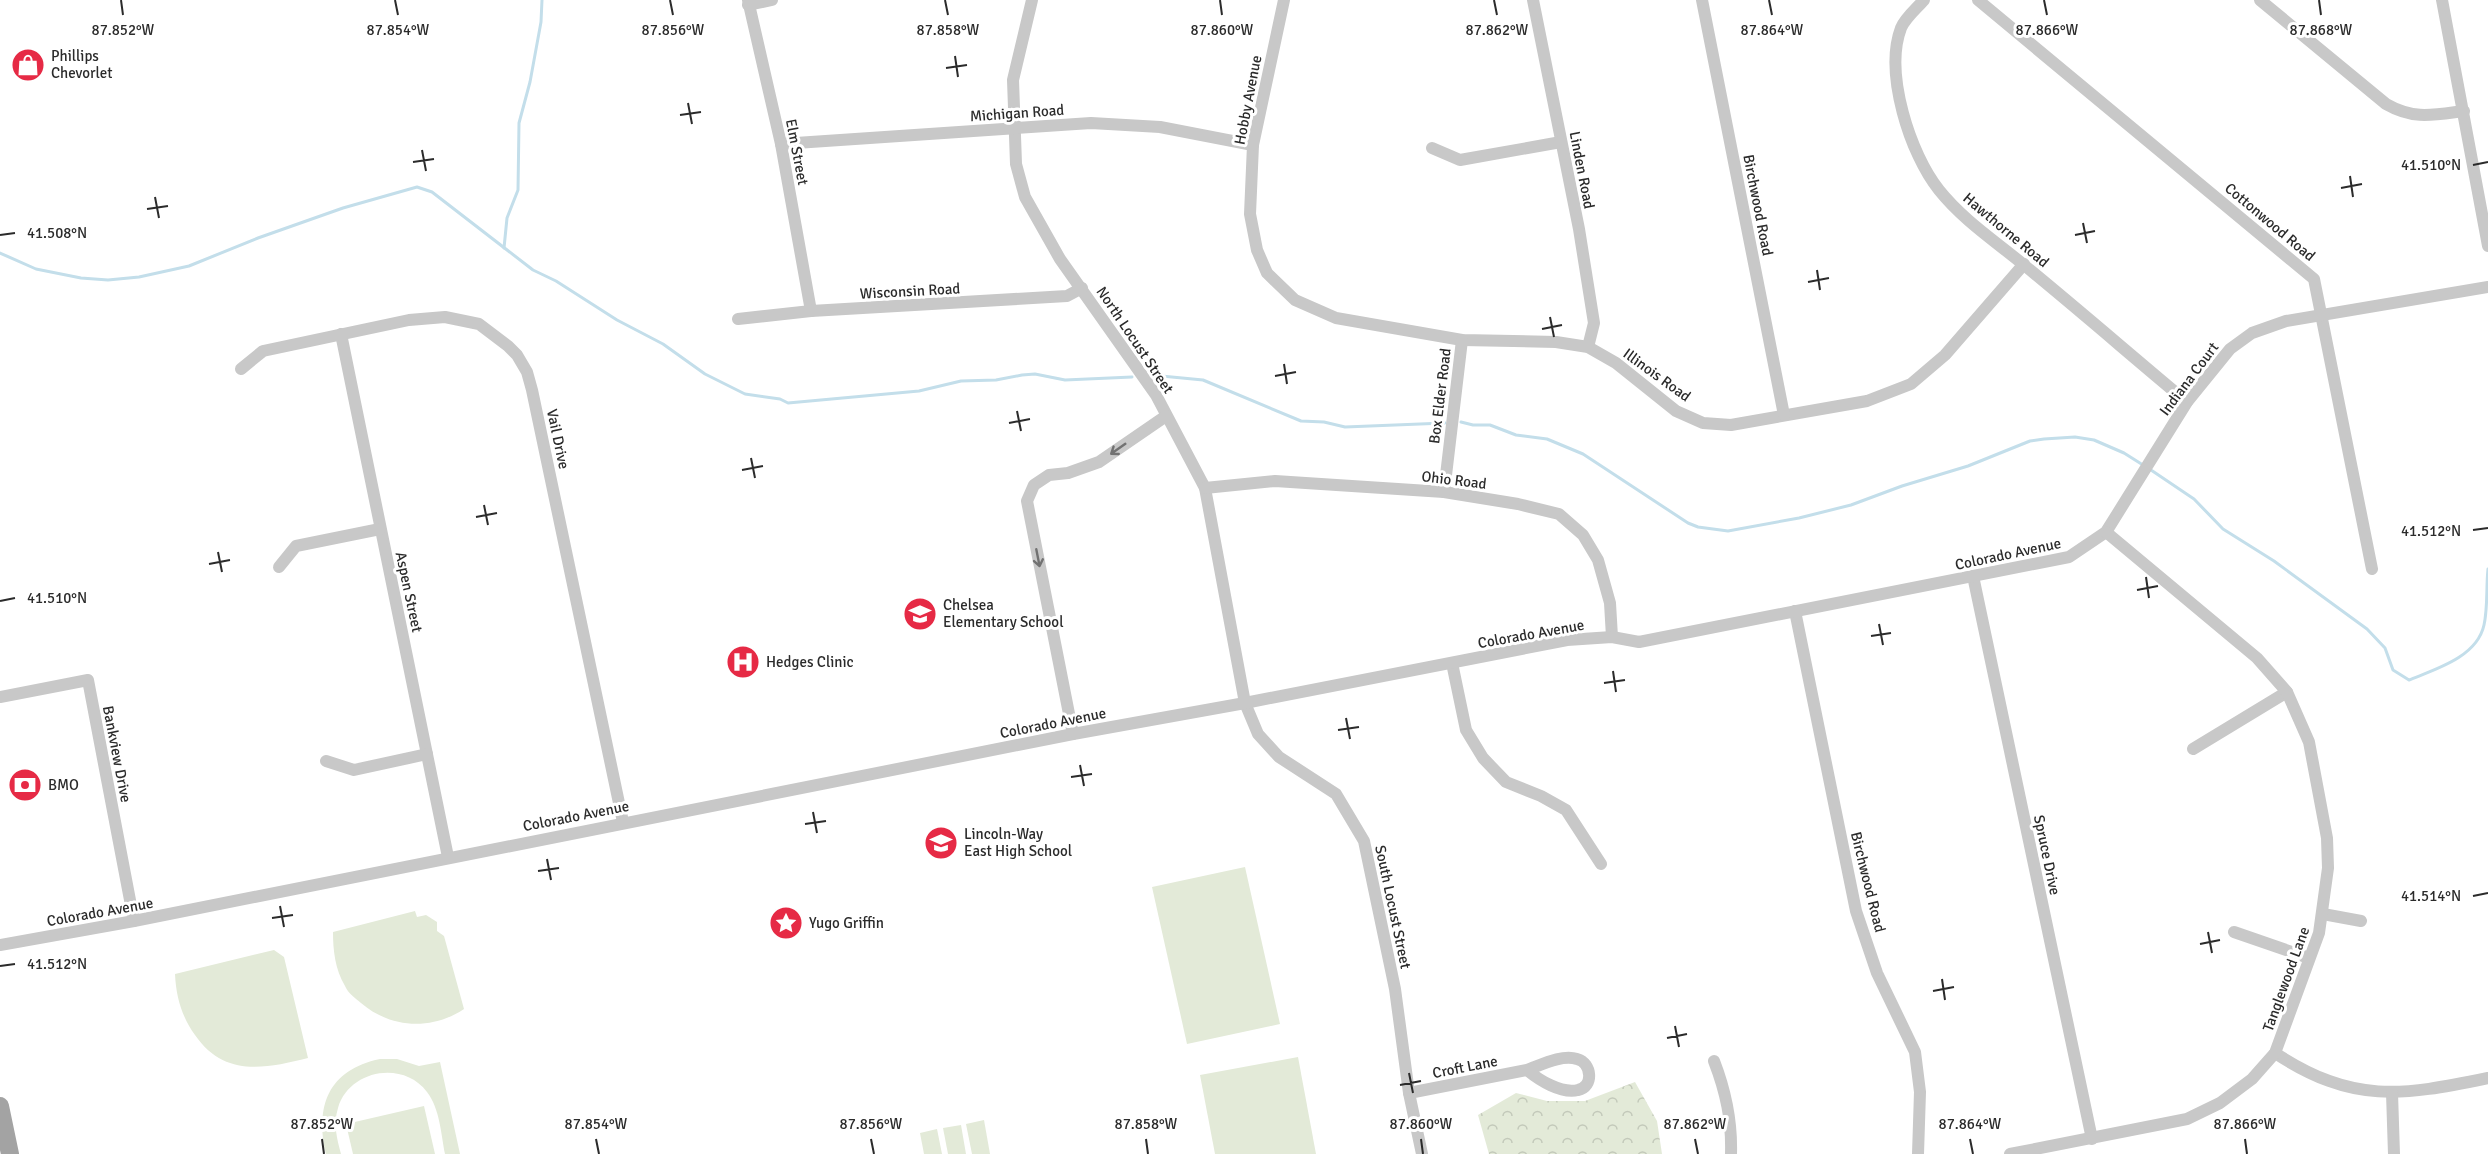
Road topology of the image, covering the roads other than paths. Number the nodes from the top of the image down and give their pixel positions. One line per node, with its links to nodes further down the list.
1 (772, 0): 10 (street)
2 (1032, 0): 12 (street, North Locust Street)
3 (1284, 0): 15 (street, Hobby Avenue)
4 (1533, 0): 13 (street, Linden Road)
5 (1702, 0): 30 (street, Birchwood Road)
6 (1924, 0): 18 (street, Hawthorne Road)
7 (1978, 0): 23 (street, Cottonwood Road)
8 (2260, 0): 11 (street)
9 (2442, 0): 11 (street)
10 (748, 2): 14 (street, Elm Street)
11 (2463, 111): 17 (street)
12 (1014, 128): 14 (street, Michigan Road); 15 (street, Michigan Road); 20 (street, North Locust Street)
13 (1561, 142): 16 (street); 27 (street, Linden Road)
14 (781, 144): 22 (street, Elm Street)
15 (1253, 145): 21 (street, Hobby Avenue)
16 (1432, 148)
17 (2488, 246)
18 (2024, 264): 29 (street, Hawthorne Road); 30 (street, Illinois Road)
19 (2488, 287): 23 (street, Indiana Court)
20 (1082, 288): 22 (street, Wisconsin Road); 31 (street, North Locust Street)
21 (1295, 300): 26 (street, Illinois Road)
22 (811, 311): 24 (street, Wisconsin Road)
23 (2323, 315): 29 (street, Indiana Court); 37 (street, Cottonwood Road)
24 (738, 318)
25 (341, 333): 28 (street, Vail Drive); 34 (street, Aspen Street); 49 (street, Vail Drive)
26 (1462, 340): 27 (street, Illinois Road); 33 (street, Box Elder Road)
27 (1588, 347): 30 (street, Illinois Road)
28 (241, 369)
29 (2187, 402): 35 (street, Indiana Court)
30 (1784, 415)
31 (1166, 416): 32 (street, North Locust Street); 45 (street, one-way to 45)
32 (1205, 488): 33 (street, Ohio Road); 44 (street, North Locust Street)
33 (1444, 492): 40 (street, Ohio Road)
34 (381, 529): 36 (street); 47 (street, Aspen Street)
35 (2106, 532): 38 (street, Colorado Avenue); 42 (street, Tanglewood Lane)
36 (279, 567)
37 (2372, 569)
38 (1973, 576): 39 (street, Colorado Avenue); 65 (street, Spruce Drive)
39 (1795, 611): 40 (street, Colorado Avenue); 69 (street, Birchwood Road)
40 (1612, 637): 41 (street, Colorado Avenue)
41 (1452, 663): 44 (street, Colorado Avenue); 51 (street)
42 (2287, 692): 46 (street); 52 (street, Tanglewood Lane)
43 (0, 697): 53 (street, Bankview Drive)
44 (1245, 703): 45 (street, Colorado Avenue); 62 (street, South Locust Street)
45 (1073, 734): 49 (street, Colorado Avenue)
46 (2193, 749)
47 (428, 754): 48 (street); 50 (street, Aspen Street)
48 (326, 761)
49 (622, 822): 50 (street, Colorado Avenue)
50 (448, 858): 53 (street, Colorado Avenue)
51 (1601, 864)
52 (2323, 914): 54 (street); 57 (street, Tanglewood Lane)
53 (134, 921): 56 (street, Colorado Avenue)
54 (2361, 921)
55 (2234, 932): 57 (street)
56 (0, 945)
57 (2309, 958): 58 (street, Tanglewood Lane)
58 (2275, 1053): 63 (street); 65 (street, Tanglewood Lane)
59 (1714, 1061): 68 (street)
60 (1527, 1070): 60 (street, Croft Lane); 62 (street, Croft Lane)
61 (2488, 1078): 63 (street)
62 (1409, 1093): 67 (street, South Locust Street)
63 (2392, 1093): 71 (street)
64 (0, 1106): 66 (main road)
65 (2092, 1139): 70 (street, Tanglewood Lane)
66 (10, 1154)
67 (1422, 1154)
68 (1731, 1154)
69 (1918, 1154)
70 (2010, 1154)
71 (2394, 1154)

